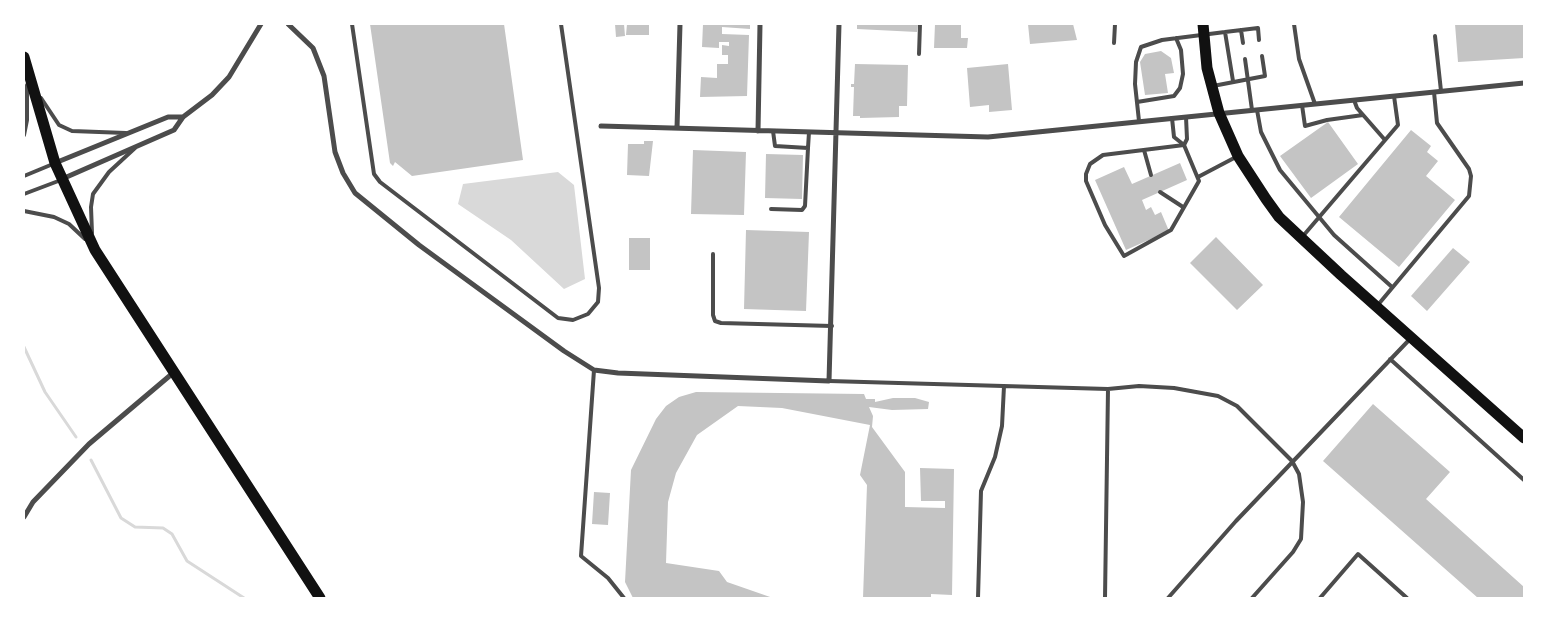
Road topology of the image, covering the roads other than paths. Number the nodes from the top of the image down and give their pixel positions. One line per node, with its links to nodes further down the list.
1 (261, 24): 38 (street)
2 (288, 24): 75 (street)
3 (352, 24): 4 (lane)
4 (561, 24)
5 (680, 24): 43 (street)
6 (760, 24): 44 (street)
7 (839, 24): 48 (street)
8 (920, 24): 19 (lane)
9 (1115, 24): 17 (lane)
10 (1294, 24): 33 (lane)
11 (1203, 29): 13 (lane); 15 (lane); 27 (main road)
12 (1241, 30): 13 (lane); 16 (lane); 18 (lane)
13 (1225, 32): 25 (lane)
14 (1435, 36): 28 (lane)
15 (1176, 38): 32 (lane); 32 (lane)
16 (1259, 40)
17 (1114, 43)
18 (1243, 43)
19 (919, 54)
20 (1262, 56): 24 (lane)
21 (24, 57): 23 (main road)
22 (1245, 59): 24 (lane)
23 (26, 73): 46 (lane); 49 (lane); 56 (main road)
24 (1248, 78): 25 (lane); 35 (lane)
25 (1233, 81): 27 (lane)
26 (1524, 83): 28 (street)
27 (1211, 87): 36 (main road)
28 (1441, 91): 29 (street)
29 (1434, 92): 30 (street); 70 (lane)
30 (1394, 96): 31 (street); 50 (lane)
31 (1354, 100): 33 (street); 37 (lane)
32 (1137, 102): 41 (lane)
33 (1315, 104): 34 (street)
34 (1302, 105): 35 (street); 37 (lane)
35 (1255, 110): 36 (street); 66 (lane)
36 (1219, 113): 39 (street); 55 (main road)
37 (1363, 115): 50 (lane)
38 (183, 117): 46 (street); 52 (street)
39 (1186, 117): 40 (street); 51 (lane)
40 (1172, 118): 41 (street); 51 (lane)
41 (1139, 122): 48 (street)
42 (601, 126): 43 (street)
43 (677, 128): 44 (street)
44 (758, 131): 45 (street)
45 (773, 131): 47 (street); 53 (lane)
46 (131, 132): 56 (street)
47 (809, 132): 48 (street); 53 (lane)
48 (836, 133): 72 (street)
49 (24, 135)
50 (1385, 140): 66 (lane)
51 (1184, 145): 54 (lane); 59 (lane)
52 (135, 148): 60 (street); 68 (lane)
53 (808, 148): 64 (lane)
54 (1144, 150): 57 (lane); 63 (lane)
55 (1238, 156): 59 (lane); 67 (main road)
56 (55, 164): 58 (lane); 60 (main road)
57 (1152, 175)
58 (24, 176)
59 (1198, 177): 63 (lane)
60 (61, 180): 62 (lane); 68 (main road)
61 (1160, 192): 63 (lane)
62 (24, 194)
63 (1183, 208)
64 (771, 209)
65 (24, 211): 68 (lane)
66 (1320, 217): 67 (lane); 70 (lane)
67 (1302, 238): 71 (main road)
68 (95, 250): 76 (main road)
69 (713, 254): 72 (lane)
70 (1392, 287): 71 (lane)
71 (1377, 306): 73 (main road)
72 (832, 326): 77 (street)
73 (1412, 337): 74 (lane); 80 (main road)
74 (1390, 359): 81 (lane); 82 (lane)
75 (594, 370): 77 (street); 85 (lane)
76 (173, 372): 83 (street); 84 (main road)
77 (829, 381): 78 (lane)
78 (1004, 386): 79 (lane); 86 (lane)
79 (1108, 389): 81 (lane); 87 (lane)
80 (1524, 438)
81 (1292, 461): 88 (lane); 89 (lane)
82 (1524, 480)
83 (24, 517)
84 (320, 598)
85 (624, 598)
86 (978, 598)
87 (1105, 598)
88 (1168, 598)
89 (1252, 598)
90 (1320, 598): 91 (lane)
91 (1407, 598)

